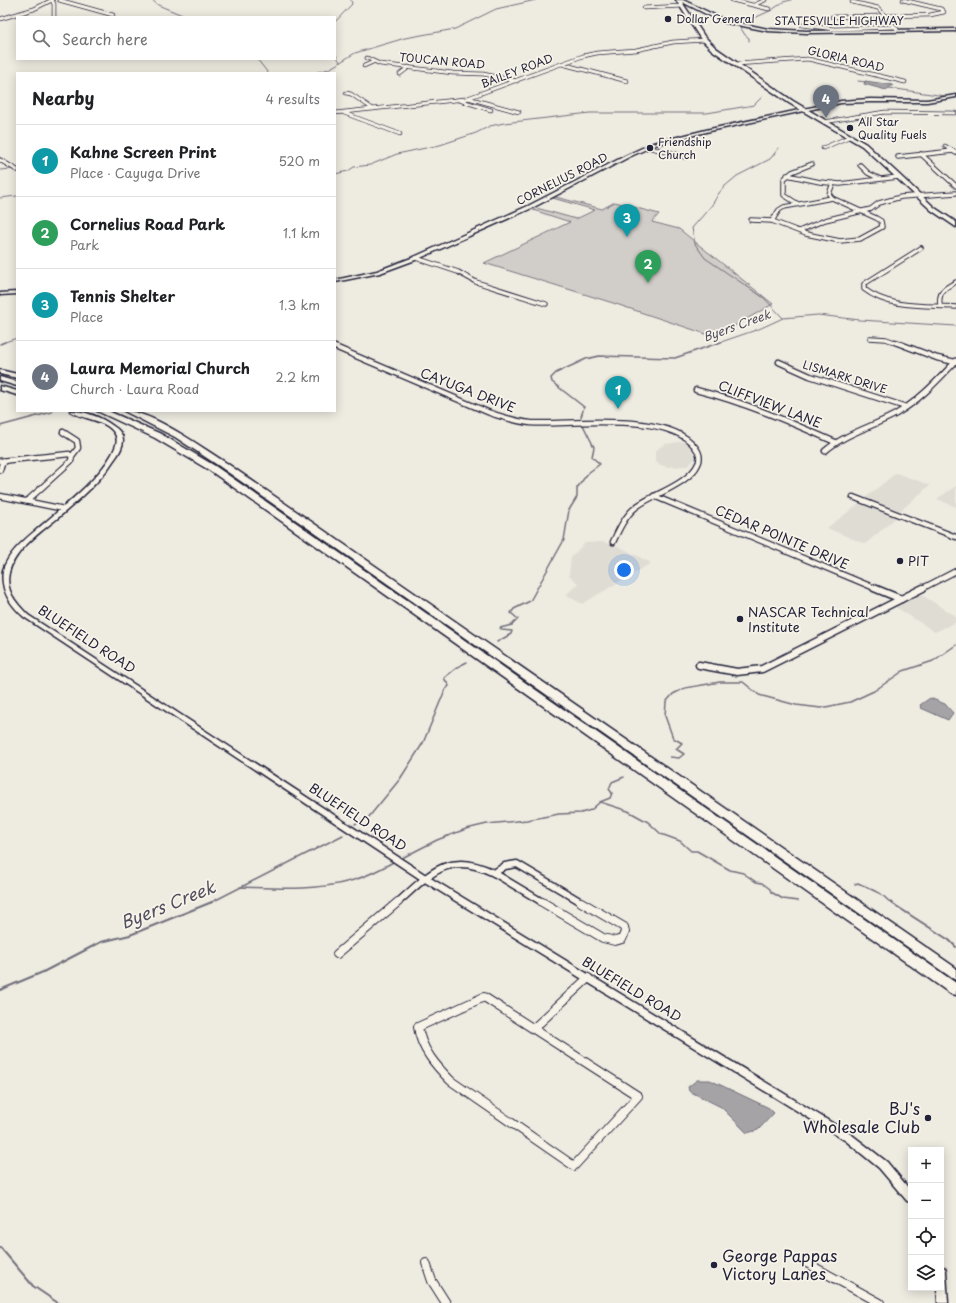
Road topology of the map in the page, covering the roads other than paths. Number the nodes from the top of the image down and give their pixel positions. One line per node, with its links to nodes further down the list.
1 (52, 0): 15 (street); 18 (street)
2 (59, 0): 14 (street)
3 (679, 0): 9 (main road)
4 (732, 0): 8 (street)
5 (765, 0): 8 (street)
6 (903, 0): 16 (street)
7 (852, 2): 16 (street)
8 (753, 5): 11 (street)
9 (685, 6): 10 (street); 13 (main road, STATESVILLE HIGHWAY); 22 (main road)
10 (644, 8)
11 (769, 9)
12 (700, 14): 13 (main road)
13 (706, 14): 20 (main road, STATESVILLE HIGHWAY)
14 (113, 15)
15 (54, 16)
16 (886, 16): 17 (street); 20 (street)
17 (832, 17)
18 (0, 19)
19 (802, 24): 20 (street)
20 (897, 29): 21 (main road, STATESVILLE HIGHWAY)
21 (956, 30)
22 (705, 40): 25 (street, BAILEY ROAD); 26 (main road)
23 (367, 58): 24 (street, TOUCAN ROAD)
24 (373, 62): 27 (street); 28 (street, TOUCAN ROAD)
25 (562, 64): 30 (street); 31 (street, BAILEY ROAD)
26 (736, 64): 32 (street, GLORIA ROAD); 39 (main road)
27 (364, 66)
28 (409, 68): 29 (street); 31 (street, TOUCAN ROAD)
29 (400, 74)
30 (627, 80)
31 (517, 81): 35 (street, BAILEY ROAD)
32 (905, 82)
33 (346, 93): 37 (street)
34 (956, 96): 39 (street, CORNELIUS ROAD)
35 (468, 98): 36 (street, BAILEY ROAD); 41 (street)
36 (459, 100): 37 (street, BAILEY ROAD); 38 (street)
37 (373, 108): 40 (street, BAILEY ROAD)
38 (491, 110)
39 (803, 110): 44 (main road); 48 (street, CORNELIUS ROAD)
40 (342, 112): 42 (street, BAILEY ROAD); 45 (street)
41 (519, 112)
42 (336, 113)
43 (955, 113): 44 (street)
44 (824, 122): 46 (main road)
45 (400, 134)
46 (851, 136): 49 (street); 59 (main road)
47 (945, 146): 50 (street)
48 (647, 147): 52 (street); 73 (street, CORNELIUS ROAD)
49 (823, 148)
50 (954, 152): 51 (street)
51 (921, 154): 53 (street); 62 (street)
52 (686, 157)
53 (898, 158)
54 (0, 160): 57 (street)
55 (812, 164): 58 (street)
56 (860, 165): 60 (street)
57 (16, 169)
58 (787, 175): 61 (street); 66 (street)
59 (898, 177): 60 (street); 64 (main road)
60 (880, 179): 61 (street)
61 (833, 183): 65 (street)
62 (956, 186)
63 (956, 193): 64 (street)
64 (918, 195): 67 (street); 70 (main road)
65 (832, 198): 66 (street); 67 (street)
66 (798, 204): 69 (street)
67 (862, 212): 71 (street); 71 (street)
68 (751, 220): 69 (street)
69 (772, 221): 71 (street)
70 (956, 225)
71 (799, 231)
72 (921, 248): 79 (street)
73 (416, 258): 74 (street, CORNELIUS ROAD); 78 (street)
74 (336, 282)
75 (956, 282): 79 (street)
76 (16, 293): 77 (street)
77 (0, 294)
78 (546, 304)
79 (940, 306): 80 (street)
80 (956, 307)
81 (870, 338): 84 (street)
82 (336, 347): 104 (street, CAYUGA DRIVE)
83 (779, 362): 92 (street, LISMARK DRIVE)
84 (955, 362): 92 (street)
85 (0, 372): 86 (highway)
86 (16, 376)
87 (0, 379): 88 (highway)
88 (16, 384)
89 (0, 388): 91 (street)
90 (696, 390): 97 (street, CLIFFVIEW LANE)
91 (16, 393)
92 (906, 407): 97 (street)
93 (76, 412): 107 (street, BLUEFIELD ROAD)
94 (103, 412): 119 (highway)
95 (130, 412): 117 (highway)
96 (63, 432): 99 (street)
97 (835, 442): 98 (street)
98 (824, 451)
99 (72, 456): 101 (street); 106 (street)
100 (0, 461): 101 (street)
101 (6, 461): 102 (street)
102 (0, 470)
103 (0, 496): 106 (street)
104 (654, 496): 109 (street, CAYUGA DRIVE); 112 (street, CEDAR POINTE DRIVE)
105 (853, 497): 108 (street)
106 (27, 501): 107 (street)
107 (64, 509): 111 (street, BLUEFIELD ROAD)
108 (956, 537)
109 (613, 542)
110 (956, 571): 112 (street)
111 (3, 574): 115 (street, BLUEFIELD ROAD)
112 (901, 599): 113 (street)
113 (699, 665)
114 (494, 874): 114 (street); 115 (street)
115 (426, 879): 116 (street); 118 (street, BLUEFIELD ROAD)
116 (337, 954)
117 (956, 975)
118 (588, 978): 120 (street); 121 (street, BLUEFIELD ROAD)
119 (956, 990)
120 (534, 1028): 120 (street)
121 (908, 1194)
122 (805, 1262): 126 (street)
123 (426, 1263): 125 (street)
124 (942, 1291): 127 (street)
125 (446, 1303)
126 (880, 1303)
127 (943, 1303)

